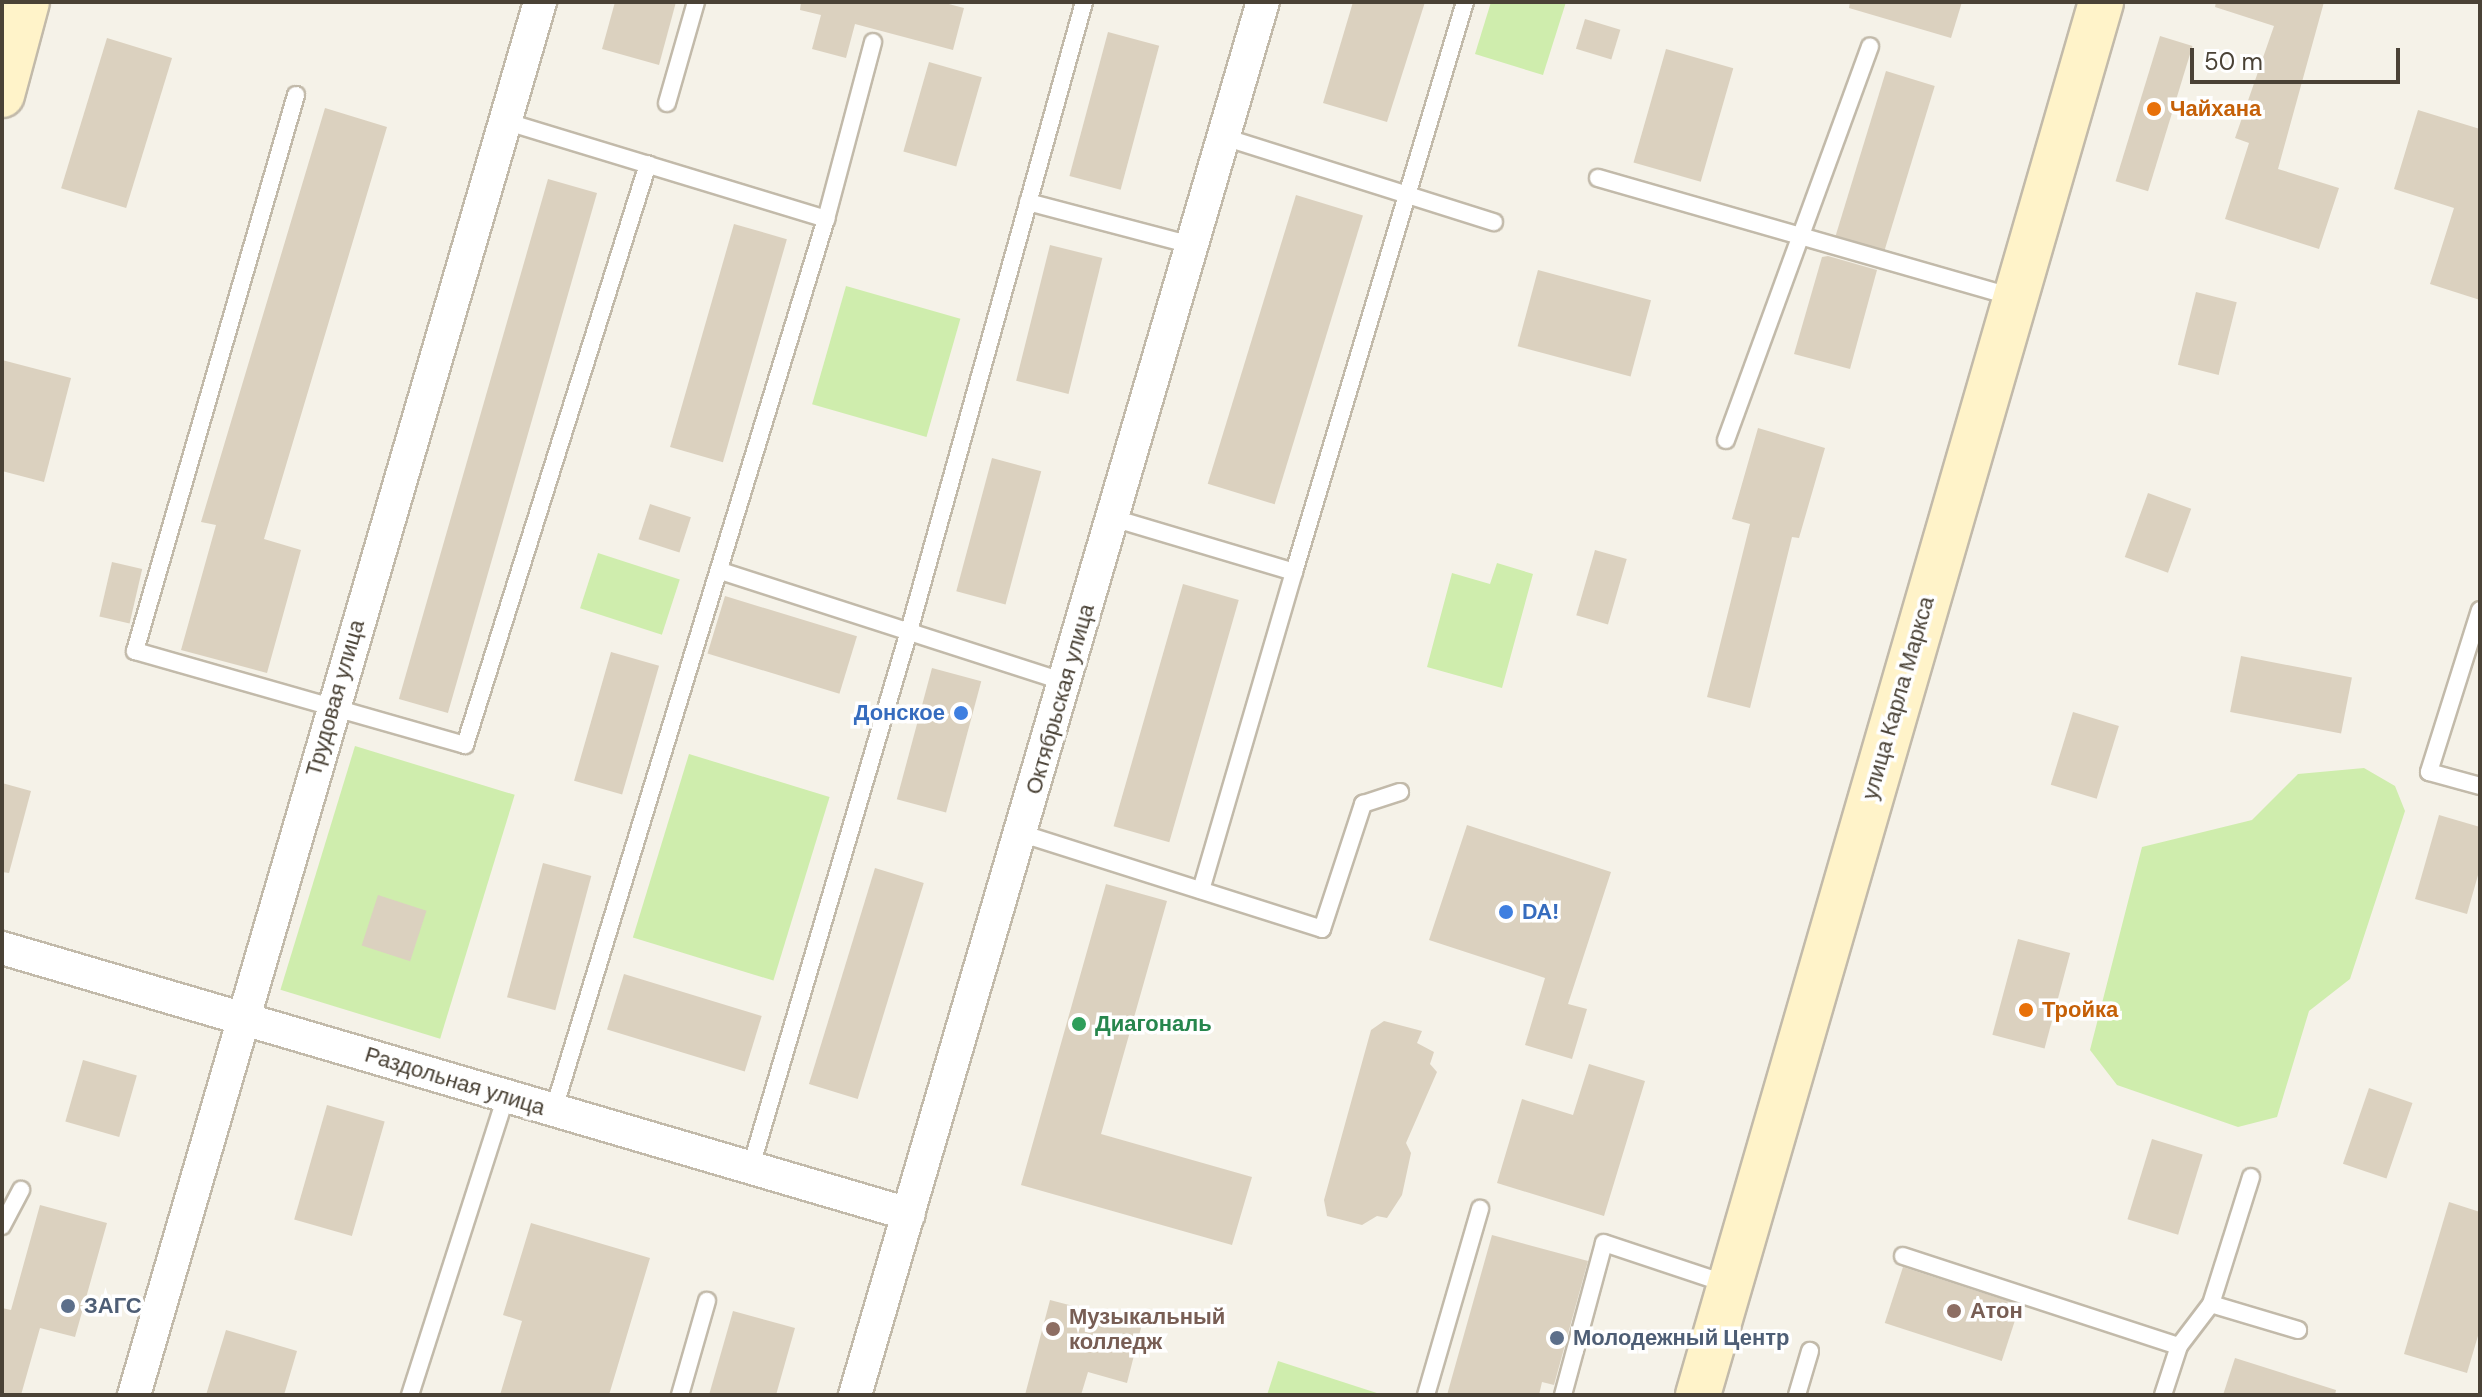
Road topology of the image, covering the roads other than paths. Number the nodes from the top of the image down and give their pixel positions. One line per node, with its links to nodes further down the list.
1 (27, 2): 10 (main road)
2 (540, 2): 13 (street, Трудовая улица)
3 (696, 2): 12 (lane)
4 (1084, 2): 18 (lane)
5 (1263, 2): 14 (street, Октябрьская улица)
6 (1465, 2): 17 (lane)
7 (2101, 2): 23 (main road, улица Карла Маркса)
8 (873, 42): 19 (lane)
9 (1870, 46): 21 (lane)
10 (2, 95)
11 (296, 95): 31 (lane)
12 (667, 103)
13 (504, 121): 15 (lane); 31 (street, Трудовая улица)
14 (1224, 137): 17 (lane); 22 (street, Октябрьская улица)
15 (648, 164): 19 (lane); 31 (lane)
16 (1598, 178): 21 (lane)
17 (1406, 193): 20 (lane); 27 (lane)
18 (1028, 202): 22 (lane); 29 (lane)
19 (826, 219): 26 (lane)
20 (1494, 222)
21 (1800, 238): 23 (lane); 24 (lane)
22 (1192, 245): 25 (street, Октябрьская улица)
23 (2017, 299): 47 (main road, улица Карла Маркса)
24 (1726, 440)
25 (1113, 518): 27 (lane); 30 (street, Октябрьская улица)
26 (721, 571): 29 (lane); 39 (lane)
27 (1294, 572): 35 (lane)
28 (2480, 610): 32 (lane)
29 (909, 631): 30 (lane); 40 (lane)
30 (1065, 682): 34 (street, Октябрьская улица)
31 (332, 706): 37 (street, Трудовая улица)
32 (2480, 786)
33 (1400, 792): 35 (lane)
34 (1020, 833): 35 (lane); 44 (street, Октябрьская улица)
35 (1201, 890)
36 (3, 953): 37 (street, Раздольная улица)
37 (241, 1016): 38 (street, Раздольная улица); 53 (street, Трудовая улица)
38 (506, 1096): 39 (street, Раздольная улица); 54 (lane)
39 (553, 1112): 40 (street, Раздольная улица)
40 (750, 1170): 44 (street, Раздольная улица)
41 (2251, 1177): 49 (lane)
42 (21, 1190): 45 (lane)
43 (1480, 1209): 57 (lane)
44 (909, 1214): 56 (street, Октябрьская улица)
45 (2, 1226)
46 (1903, 1256): 51 (lane)
47 (1727, 1284): 58 (lane); 59 (main road, улица Карла Маркса)
48 (707, 1301): 55 (lane)
49 (2211, 1304): 50 (lane); 51 (lane)
50 (2298, 1330)
51 (2179, 1346): 61 (lane)
52 (1810, 1351): 60 (lane)
53 (134, 1395)
54 (410, 1395)
55 (680, 1395)
56 (855, 1395)
57 (1426, 1395)
58 (1563, 1395)
59 (1698, 1395)
60 (1797, 1395)
61 (2163, 1395)

